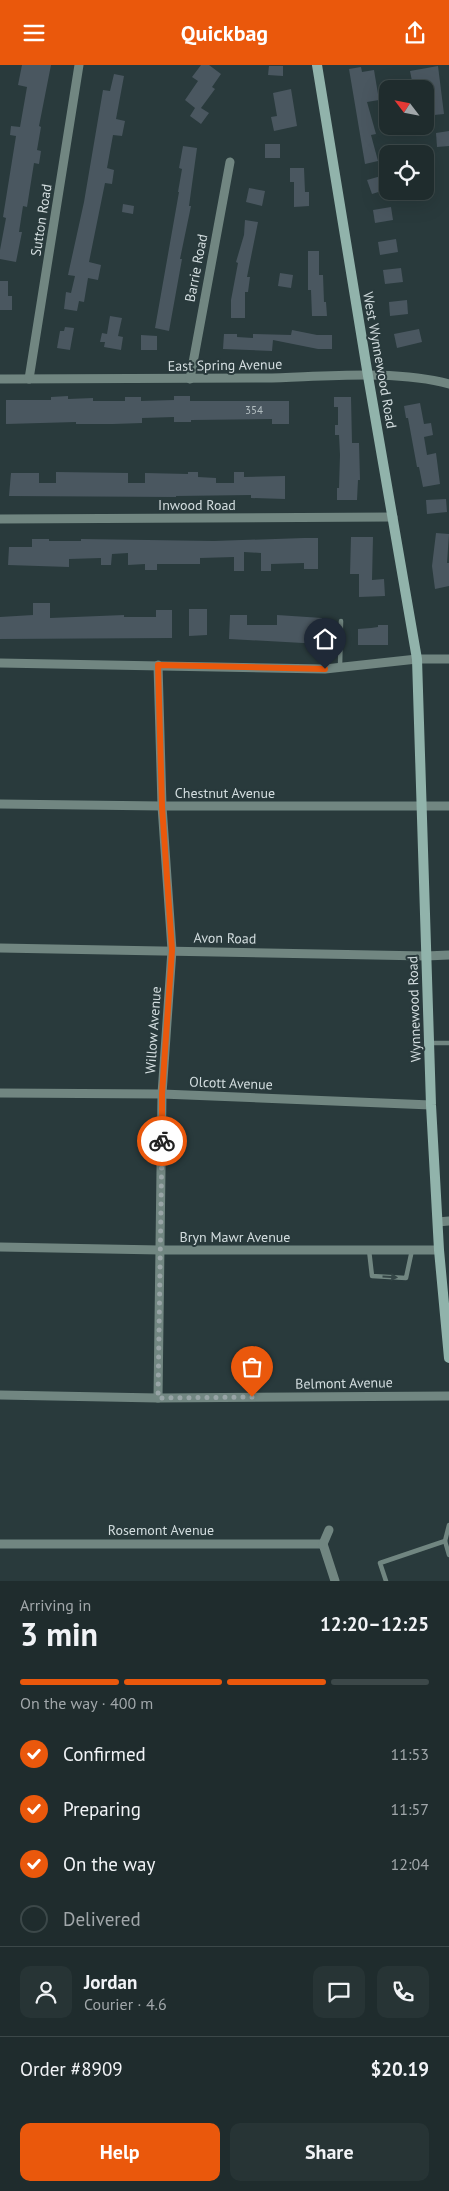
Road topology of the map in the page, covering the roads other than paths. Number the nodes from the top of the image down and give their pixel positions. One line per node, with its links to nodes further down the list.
1 (80, 65): 6 (street, Sutton Road)
2 (317, 65): 4 (main road, West Wynnewood Road)
3 (230, 162): 7 (street, Barrie Road)
4 (368, 376): 7 (street, East Spring Avenue); 8 (street, East Spring Avenue); 9 (main road, West Wynnewood Road)
5 (0, 379): 6 (street, East Spring Avenue)
6 (29, 379): 7 (street, East Spring Avenue)
7 (190, 379)
8 (449, 384)
9 (393, 517): 10 (street, Inwood Road); 12 (main road, West Wynnewood Road)
10 (0, 519)
11 (341, 621): 16 (lane)
12 (417, 659): 13 (street); 16 (street); 20 (main road, Wynnewood Road)
13 (449, 659)
14 (0, 663): 15 (street)
15 (158, 665): 16 (street); 18 (street, Willow Avenue)
16 (340, 667)
17 (0, 804): 18 (street, Chestnut Avenue)
18 (162, 806): 20 (street, Chestnut Avenue); 22 (street, Willow Avenue)
19 (449, 806): 20 (street, Chestnut Avenue)
20 (421, 807): 24 (main road, Wynnewood Road)
21 (0, 948): 22 (street, Avon Road)
22 (172, 950): 24 (street, Avon Road); 28 (street, Willow Avenue)
23 (449, 955): 24 (street, Avon Road)
24 (426, 956): 25 (main road, Wynnewood Road)
25 (429, 1043): 26 (lane); 29 (main road, Wynnewood Road)
26 (449, 1043)
27 (0, 1093): 28 (street, Olcott Avenue)
28 (162, 1094): 29 (street, Olcott Avenue); 33 (street, Willow Avenue)
29 (430, 1105): 31 (main road, Wynnewood Road)
30 (449, 1221): 31 (street)
31 (438, 1222): 36 (main road, Wynnewood Road)
32 (0, 1247): 33 (street, Bryn Mawr Avenue)
33 (160, 1250): 34 (street, Bryn Mawr Avenue); 40 (street, Willow Avenue)
34 (369, 1250): 35 (street, Bryn Mawr Avenue); 35 (lane, one-way to 35)
35 (412, 1250): 36 (street, Bryn Mawr Avenue)
36 (440, 1250): 37 (main road, Wynnewood Road)
37 (449, 1357)
38 (0, 1395): 40 (street, Belmont Avenue)
39 (449, 1396): 40 (street, Belmont Avenue)
40 (158, 1398)
41 (449, 1525): 43 (lane)
42 (330, 1530): 44 (street)
43 (445, 1541): 46 (lane); 48 (lane)
44 (323, 1543): 45 (street, Rosemont Avenue); 47 (street)
45 (0, 1544)
46 (449, 1555)
47 (335, 1581)
48 (386, 1581)

